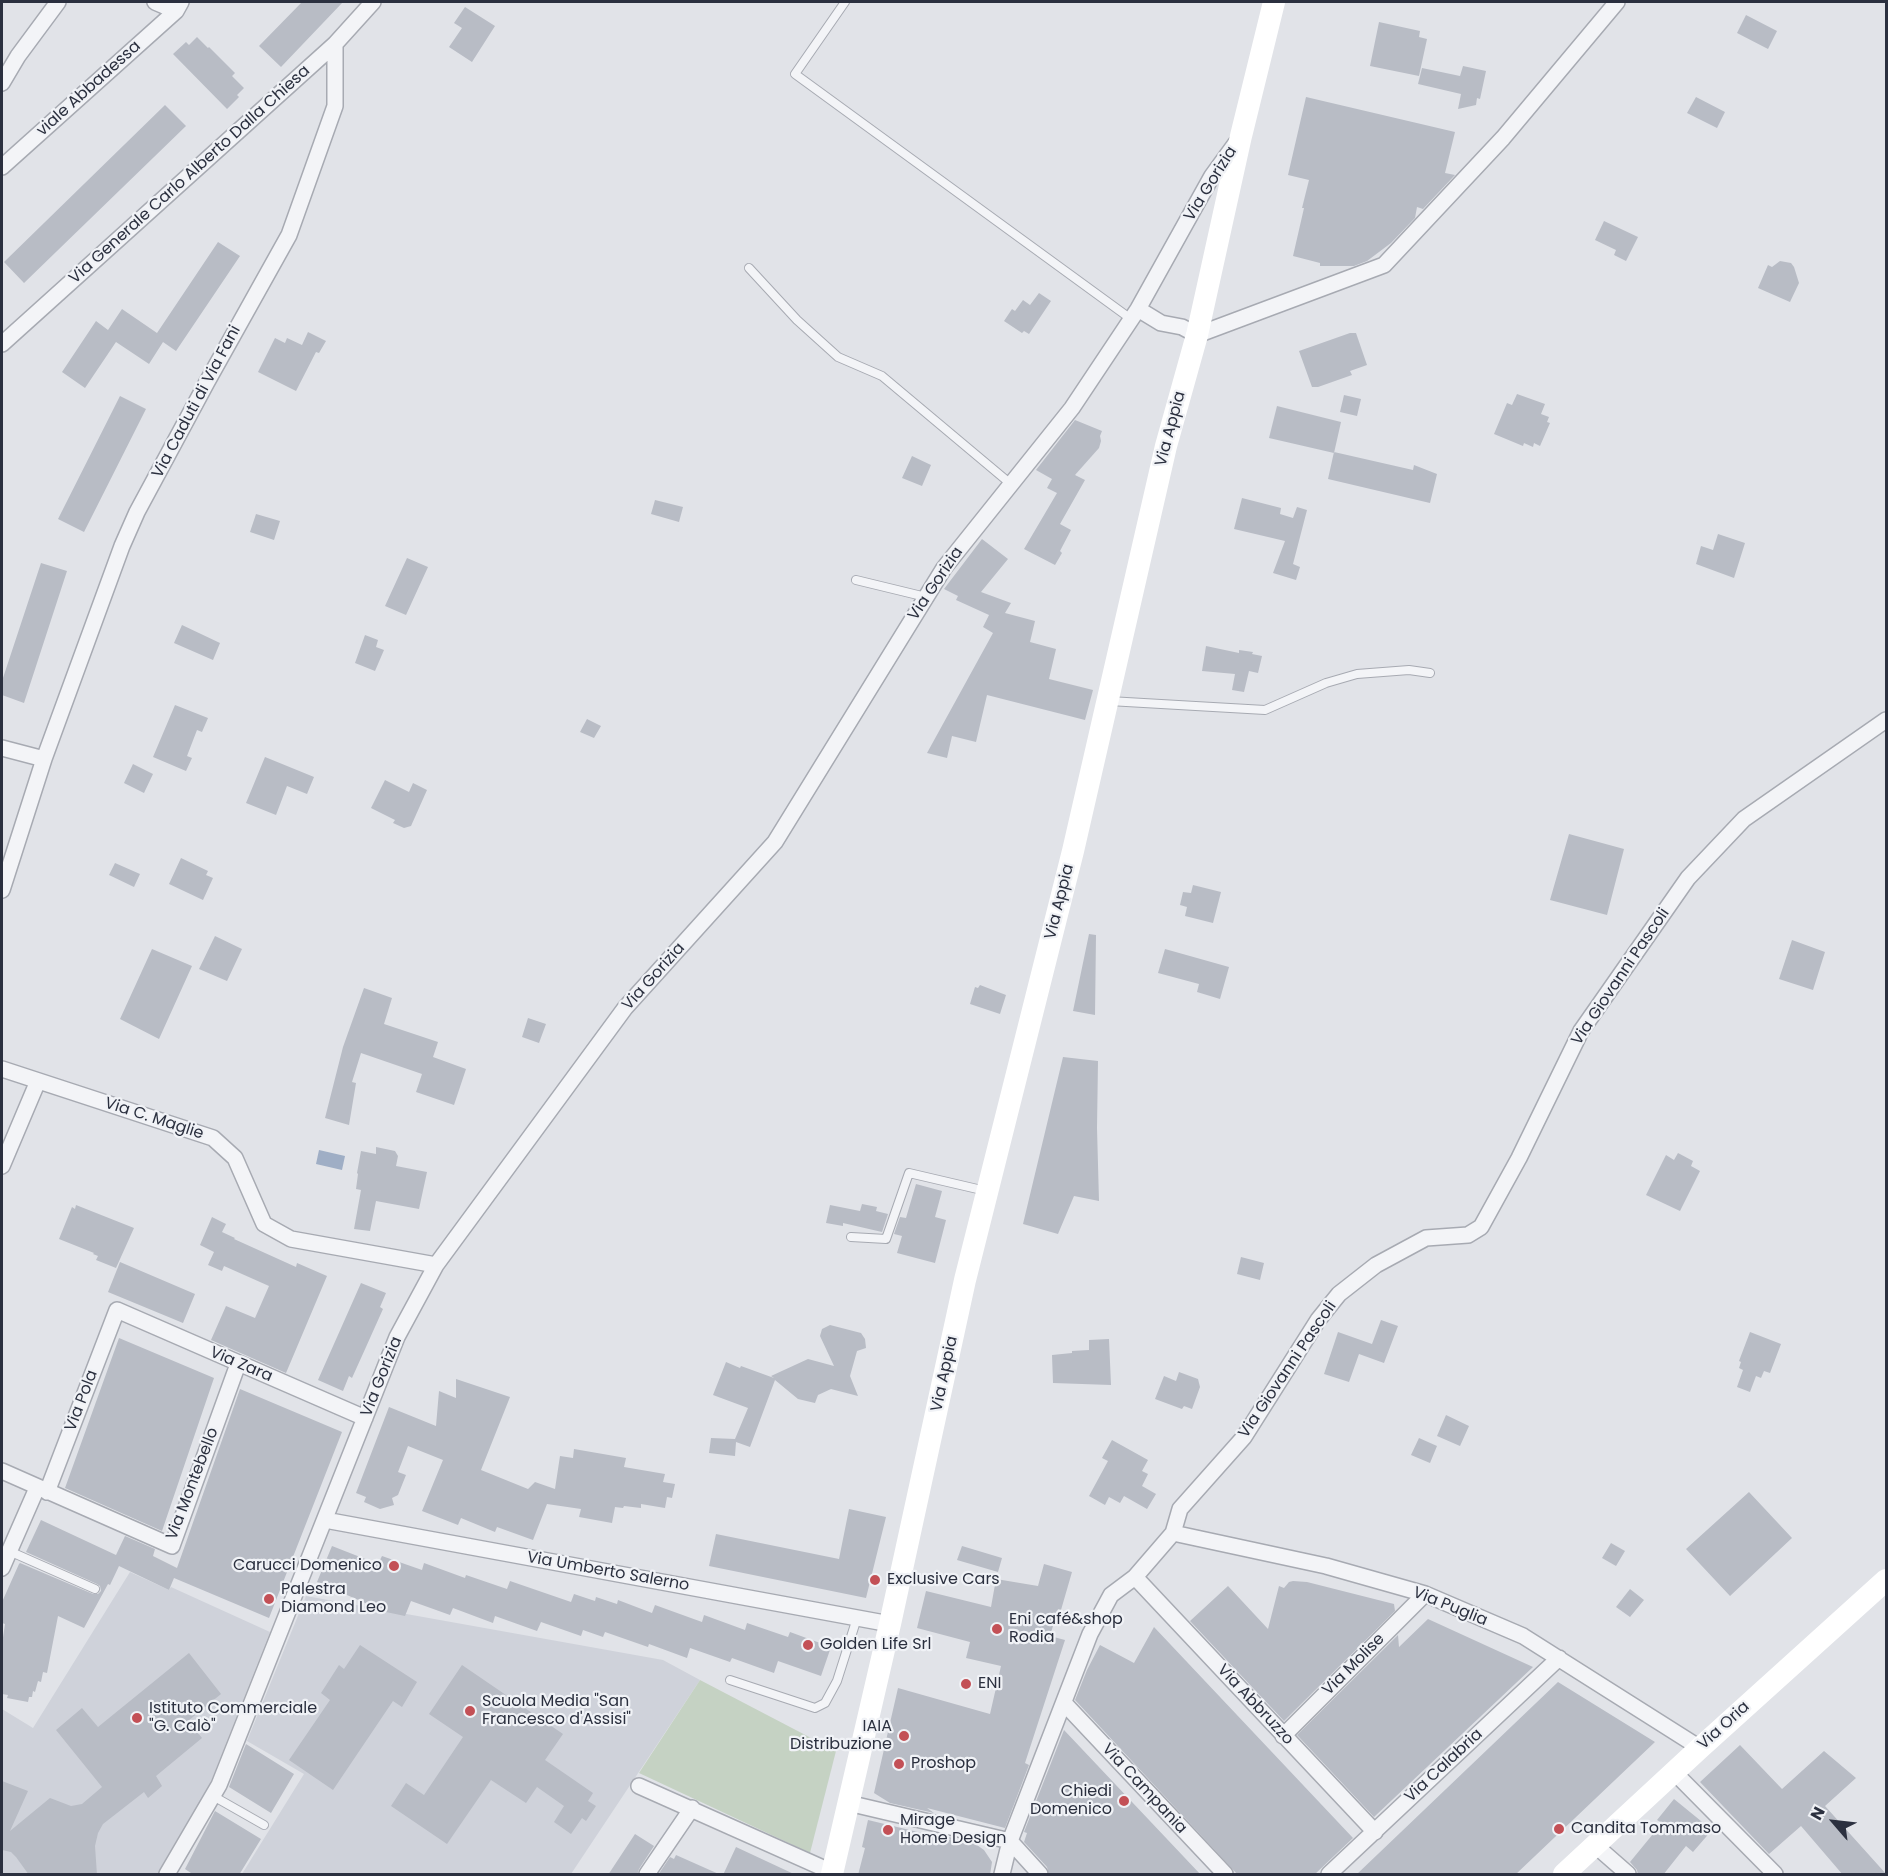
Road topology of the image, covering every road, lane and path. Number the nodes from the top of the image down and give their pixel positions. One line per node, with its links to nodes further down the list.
1 (58, 2): 9 (street)
2 (155, 2): 7 (street)
3 (373, 2): 8 (street, Via Generale Carlo Alberto Dalla Chiesa)
4 (845, 2): 13 (lane)
5 (1274, 2): 10 (main road, Via Appia)
6 (1617, 2): 14 (street)
7 (179, 6): 11 (street, viale Abbadessa)
8 (335, 44): 15 (street, Via Generale Carlo Alberto Dalla Chiesa); 23 (street, Via Caduti di Via Fani)
9 (2, 83)
10 (1241, 136): 13 (street, Via Gorizia); 14 (main road, Via Appia)
11 (2, 167)
12 (749, 268): 16 (lane)
13 (1134, 314): 14 (street); 16 (street, Via Gorizia)
14 (1197, 335): 20 (main road, Via Appia)
15 (2, 344)
16 (1012, 485): 18 (street, Via Gorizia)
17 (856, 580): 18 (lane)
18 (926, 597): 30 (street, Via Gorizia)
19 (1430, 673): 20 (lane)
20 (1107, 701): 28 (main road, Via Appia)
21 (1887, 720): 37 (street, Via Giovanni Pascoli)
22 (2, 747): 23 (street)
23 (44, 759): 24 (street, Via Caduti di Via Fani)
24 (2, 890)
25 (2, 1069): 26 (street, Via C. Maglie)
26 (38, 1081): 27 (street); 30 (street, Via C. Maglie)
27 (2, 1166)
28 (987, 1191): 29 (lane); 45 (main road, Via Appia)
29 (851, 1237)
30 (436, 1265): 33 (street, Via Gorizia)
31 (117, 1310): 32 (street, Via Zara); 35 (street, Via Pola)
32 (238, 1364): 33 (street, Via Zara); 35 (street, Via Montebello)
33 (365, 1418): 36 (street, Via Gorizia)
34 (2, 1471): 35 (street)
35 (42, 1490): 38 (street, Via Pola)
36 (325, 1520): 44 (street, Via Umberto Salerno); 53 (street, Via Gorizia)
37 (1173, 1533): 40 (street, Via Giovanni Pascoli); 43 (street, Via Puglia)
38 (9, 1551): 39 (street, Via Pola); 42 (lane)
39 (2, 1568)
40 (1135, 1577): 48 (street, Via Giovanni Pascoli); 49 (street, Via Abbruzzo)
41 (1887, 1580): 50 (main road, Via Oria)
42 (95, 1589)
43 (1425, 1594): 46 (street, Via Puglia); 49 (street, Via Molise)
44 (857, 1617): 45 (street, Via Umberto Salerno); 47 (lane)
45 (890, 1623): 54 (main road, Via Appia)
46 (1559, 1658): 50 (street, Via Puglia); 57 (street, Via Calabria)
47 (730, 1680)
48 (1064, 1703): 58 (street, Via Giovanni Pascoli); 65 (street, Via Campania)
49 (1283, 1736): 57 (street, Via Abbruzzo)
50 (1700, 1748): 51 (main road, Via Oria)
51 (1674, 1772): 59 (main road, Via Oria); 69 (street)
52 (639, 1786): 55 (street)
53 (213, 1796): 56 (lane); 61 (street, Via Gorizia)
54 (848, 1803): 58 (street); 60 (main road, Via Appia)
55 (692, 1808): 60 (street); 62 (street)
56 (264, 1825)
57 (1375, 1832): 66 (street, Via Calabria)
58 (1010, 1841): 63 (street, Via Giovanni Pascoli); 64 (street)
59 (1596, 1846): 67 (main road, Via Oria); 68 (street)
60 (832, 1873)
61 (167, 1875)
62 (647, 1875)
63 (1002, 1875)
64 (1040, 1875)
65 (1225, 1875)
66 (1329, 1875)
67 (1564, 1875)
68 (1628, 1875)
69 (1775, 1875)

